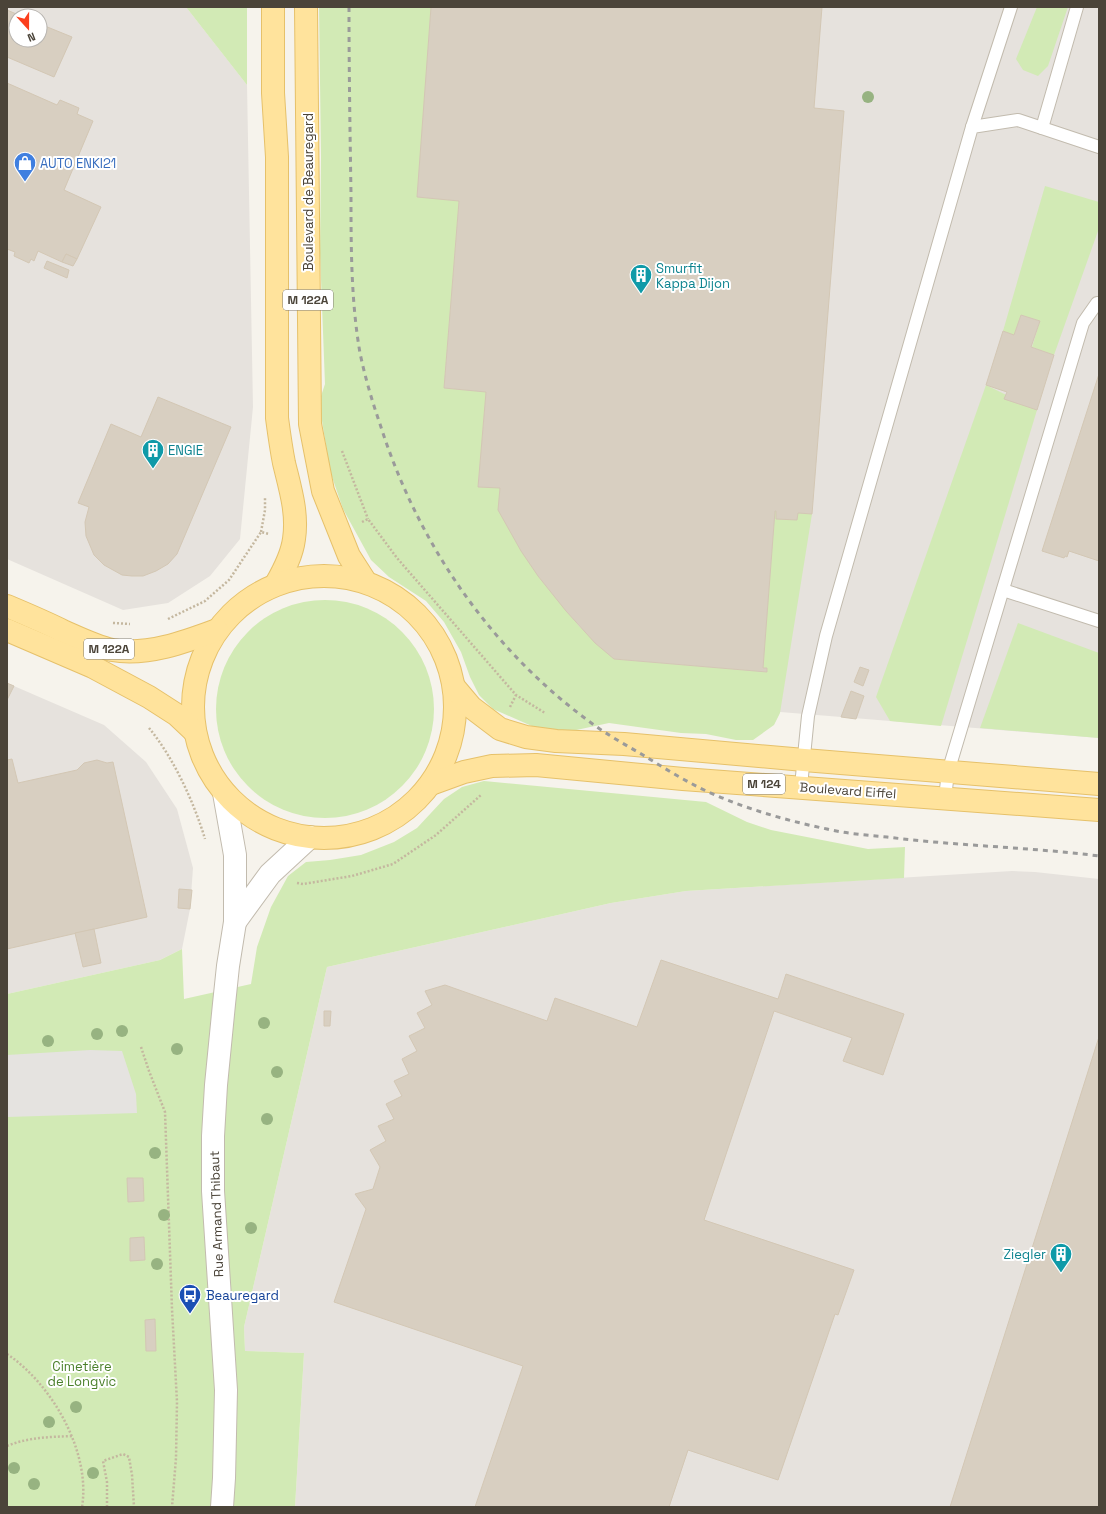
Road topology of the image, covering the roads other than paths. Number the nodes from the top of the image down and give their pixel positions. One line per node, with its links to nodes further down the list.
1 (273, 7): 10 (main road, M 122A)
2 (306, 7): 9 (main road, Boulevard de Beauregard / M 122A)
3 (1011, 7): 5 (lane)
4 (1077, 7): 6 (lane)
5 (972, 127): 6 (lane); 18 (lane)
6 (1042, 128): 7 (lane)
7 (1099, 147)
8 (1099, 303): 11 (lane)
9 (365, 582): 10 (main road); 16 (main road)
10 (276, 584): 15 (main road)
11 (1003, 590): 13 (lane); 19 (lane)
12 (7, 606): 15 (main road, M 122A)
13 (1099, 621)
14 (7, 630): 17 (main road, M 122A)
15 (217, 630): 17 (main road)
16 (455, 688): 18 (main road, Boulevard Eiffel / M 124); 20 (main road)
17 (195, 732): 23 (main road)
18 (804, 760): 19 (main road, Boulevard Eiffel / M 124); 22 (lane)
19 (948, 772): 21 (main road, Boulevard Eiffel / M 124); 24 (lane)
20 (431, 784): 22 (main road, Boulevard Eiffel / M 124); 26 (main road)
21 (1099, 784)
22 (802, 786): 24 (main road, Boulevard Eiffel / M 124)
23 (224, 793): 26 (main road); 27 (street, Rue Armand Thibaut)
24 (945, 798): 25 (main road, Boulevard Eiffel / M 124)
25 (1099, 810)
26 (310, 838): 27 (street, Rue Armand Thibaut)
27 (235, 922): 28 (street, Rue Armand Thibaut)
28 (222, 1507)

